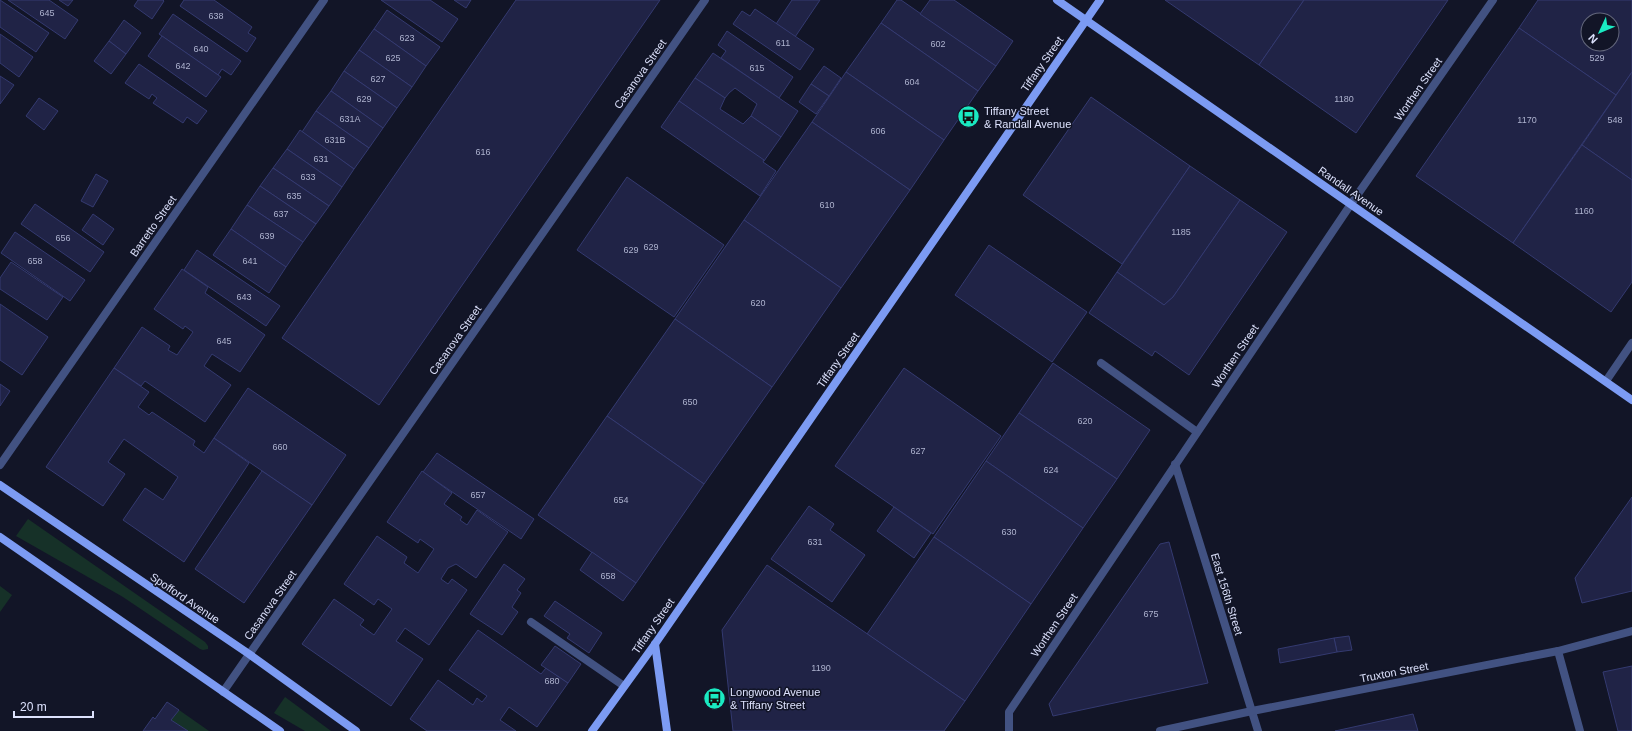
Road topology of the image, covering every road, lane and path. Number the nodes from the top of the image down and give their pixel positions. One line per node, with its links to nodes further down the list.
1 (324, 0): 14 (street, Barretto Street)
2 (705, 0): 21 (street, Casanova Street)
3 (1057, 0): 6 (main road, Randall Avenue)
4 (1100, 0): 6 (main road, Tiffany Street)
5 (1493, 0): 7 (street, Worthen Street)
6 (1086, 20): 7 (main road, Randall Avenue); 19 (main road, Tiffany Street)
7 (1351, 204): 10 (main road, Randall Avenue); 12 (street, Worthen Street)
8 (1632, 343): 10 (street)
9 (1101, 363): 12 (street)
10 (1606, 381): 11 (main road, Randall Avenue)
11 (1632, 400)
12 (1197, 432): 13 (street, Worthen Street)
13 (1175, 464): 24 (street, East 156th Street); 29 (street, Worthen Street)
14 (0, 465)
15 (0, 485): 21 (main road, Spofford Avenue)
16 (0, 537): 23 (main road)
17 (531, 622): 22 (street)
18 (1632, 631): 20 (street, Truxton Street)
19 (655, 644): 22 (main road, Tiffany Street); 28 (main road)
20 (1558, 651): 24 (street, Truxton Street); 32 (street)
21 (249, 654): 23 (street, Casanova Street); 26 (main road, Spofford Avenue)
22 (624, 686): 27 (main road, Tiffany Street)
23 (223, 692): 25 (main road)
24 (1252, 711): 30 (street, Truxton Street); 31 (street, East 156th Street)
25 (280, 731)
26 (356, 731)
27 (592, 731)
28 (667, 731)
29 (1009, 731)
30 (1160, 731)
31 (1258, 731)
32 (1580, 731)

